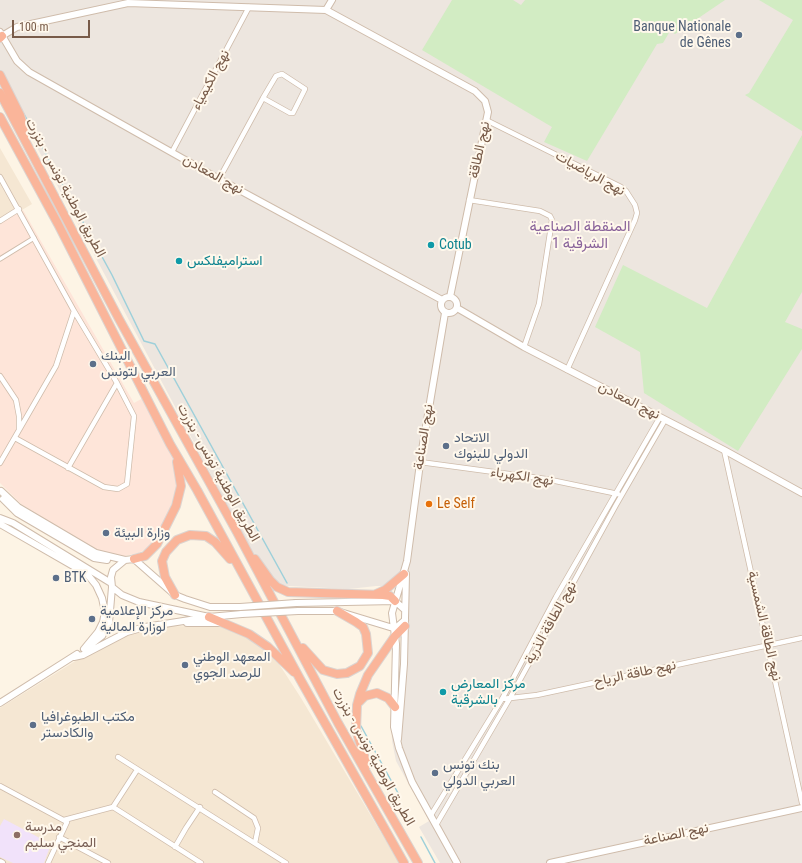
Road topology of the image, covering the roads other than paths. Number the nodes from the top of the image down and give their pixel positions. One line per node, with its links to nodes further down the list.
1 (332, 0): 3 (street)
2 (249, 7): 3 (street); 4 (street); 12 (street, نهج الكيمياء)
3 (326, 10): 9 (street, نهج الطاقة)
4 (1, 35): 12 (street, نهج المعادن)
5 (0, 75): 11 (highway)
6 (0, 93): 11 (highway, الطريق الوطنية تونس - بنزرت)
7 (263, 98): 7 (street); 15 (street)
8 (0, 117): 13 (highway, الطريق الوطنية تونس - بنزرت)
9 (486, 120): 16 (street, نهج الطاقة); 27 (street, نهج الرياضيات)
10 (0, 128): 13 (highway)
11 (27, 142): 45 (highway, الطريق الوطنية تونس - بنزرت)
12 (172, 152): 15 (street, نهج المعادن)
13 (23, 161): 33 (highway, الطريق الوطنية تونس - بنزرت)
14 (0, 177): 17 (street)
15 (219, 179): 22 (street, نهج المعادن)
16 (469, 200): 21 (street, نهج الطاقة); 26 (street)
17 (19, 209): 18 (street); 19 (street)
18 (0, 220)
19 (34, 238): 20 (street); 24 (street)
20 (0, 259)
21 (450, 297): 22 (street); 23 (street)
22 (442, 300): 25 (street)
23 (457, 308): 25 (street); 26 (street, نهج المعادن)
24 (74, 312): 29 (street); 31 (street)
25 (445, 313): 35 (street, نهج الصناعة)
26 (524, 347): 27 (street, نهج المعادن)
27 (567, 370): 30 (street, نهج المعادن)
28 (0, 376): 31 (street)
29 (117, 383): 37 (street); 37 (street)
30 (663, 419): 34 (street, نهج المعادن); 39 (street, نهج الطاقة الذرية); 41 (street, نهج الطاقة الذرية)
31 (19, 431): 32 (street)
32 (15, 438): 36 (street); 37 (street)
33 (170, 444): 46 (highway); 49 (highway, الطريق الوطنية تونس - بنزرت)
34 (724, 450): 40 (street, نهج المعادن); 64 (street, نهج الطاقة الشمسية)
35 (420, 462): 39 (street, نهج الكهرباء); 48 (street, نهج الصناعة)
36 (0, 463)
37 (68, 468)
38 (1, 493): 42 (street); 47 (street)
39 (616, 493): 41 (street, نهج الكهرباء); 69 (street, نهج الطاقة الذرية)
40 (802, 493)
41 (622, 495): 68 (street, نهج الطاقة الذرية)
42 (0, 506)
43 (0, 518): 51 (street)
44 (0, 524): 65 (street)
45 (237, 532): 53 (highway); 62 (highway, الطريق الوطنية تونس - بنزرت)
46 (134, 559): 47 (street); 52 (street)
47 (125, 560): 51 (street)
48 (407, 561): 50 (street, نهج الصناعة); 55 (street, نهج الصناعة)
49 (239, 568): 52 (highway); 67 (highway, الطريق الوطنية تونس - بنزرت)
50 (404, 574): 53 (highway); 54 (street, نهج الصناعة)
51 (111, 585): 57 (street); 65 (street)
52 (175, 595): 54 (street, bridge)
53 (371, 595): 54 (highway)
54 (395, 601): 55 (street); 61 (street, نهج الصناعة)
55 (405, 610): 60 (street, نهج الصناعة)
56 (337, 611): 57 (street, bridge); 61 (street); 62 (highway)
57 (209, 617): 58 (street); 59 (highway)
58 (166, 623): 59 (street); 66 (street)
59 (225, 623): 67 (highway)
60 (405, 623): 61 (highway); 73 (street, نهج الصناعة)
61 (394, 632): 71 (highway); 72 (street, نهج الصناعة)
62 (291, 633): 77 (highway, الطريق الوطنية تونس - بنزرت)
63 (802, 638): 64 (street, نهج طاقة الرياح)
64 (769, 646): 68 (street, نهج طاقة الرياح); 79 (street, نهج الطاقة الشمسية)
65 (84, 649): 66 (street)
66 (74, 657): 70 (street)
67 (300, 679): 93 (highway, الطريق الوطنية تونس - بنزرت)
68 (510, 698): 69 (street, نهج طاقة الرياح); 85 (street, نهج الطاقة الذرية)
69 (502, 699): 83 (street, نهج الطاقة الذرية)
70 (0, 702)
71 (357, 705): 72 (highway); 77 (highway)
72 (394, 707): 73 (street, نهج الصناعة)
73 (398, 742): 83 (street, نهج الصناعة)
74 (118, 757): 75 (street)
75 (137, 770): 80 (street); 81 (street)
76 (0, 786): 84 (street)
77 (375, 786): 94 (highway, الطريق الوطنية تونس - بنزرت)
78 (215, 792): 87 (street)
79 (802, 803)
80 (114, 807): 84 (street); 88 (street)
81 (200, 807): 87 (street); 88 (street)
82 (802, 808): 96 (street, نهج الصناعة)
83 (431, 815): 85 (street, نهج الصناعة)
84 (64, 820): 86 (street)
85 (436, 825): 95 (street, نهج الصناعة)
86 (59, 837): 89 (street); 90 (street)
87 (255, 843): 92 (street)
88 (175, 847): 91 (street)
89 (48, 863)
90 (108, 863)
91 (201, 863)
92 (286, 863)
93 (404, 863)
94 (418, 863)
95 (457, 863)
96 (550, 863)

